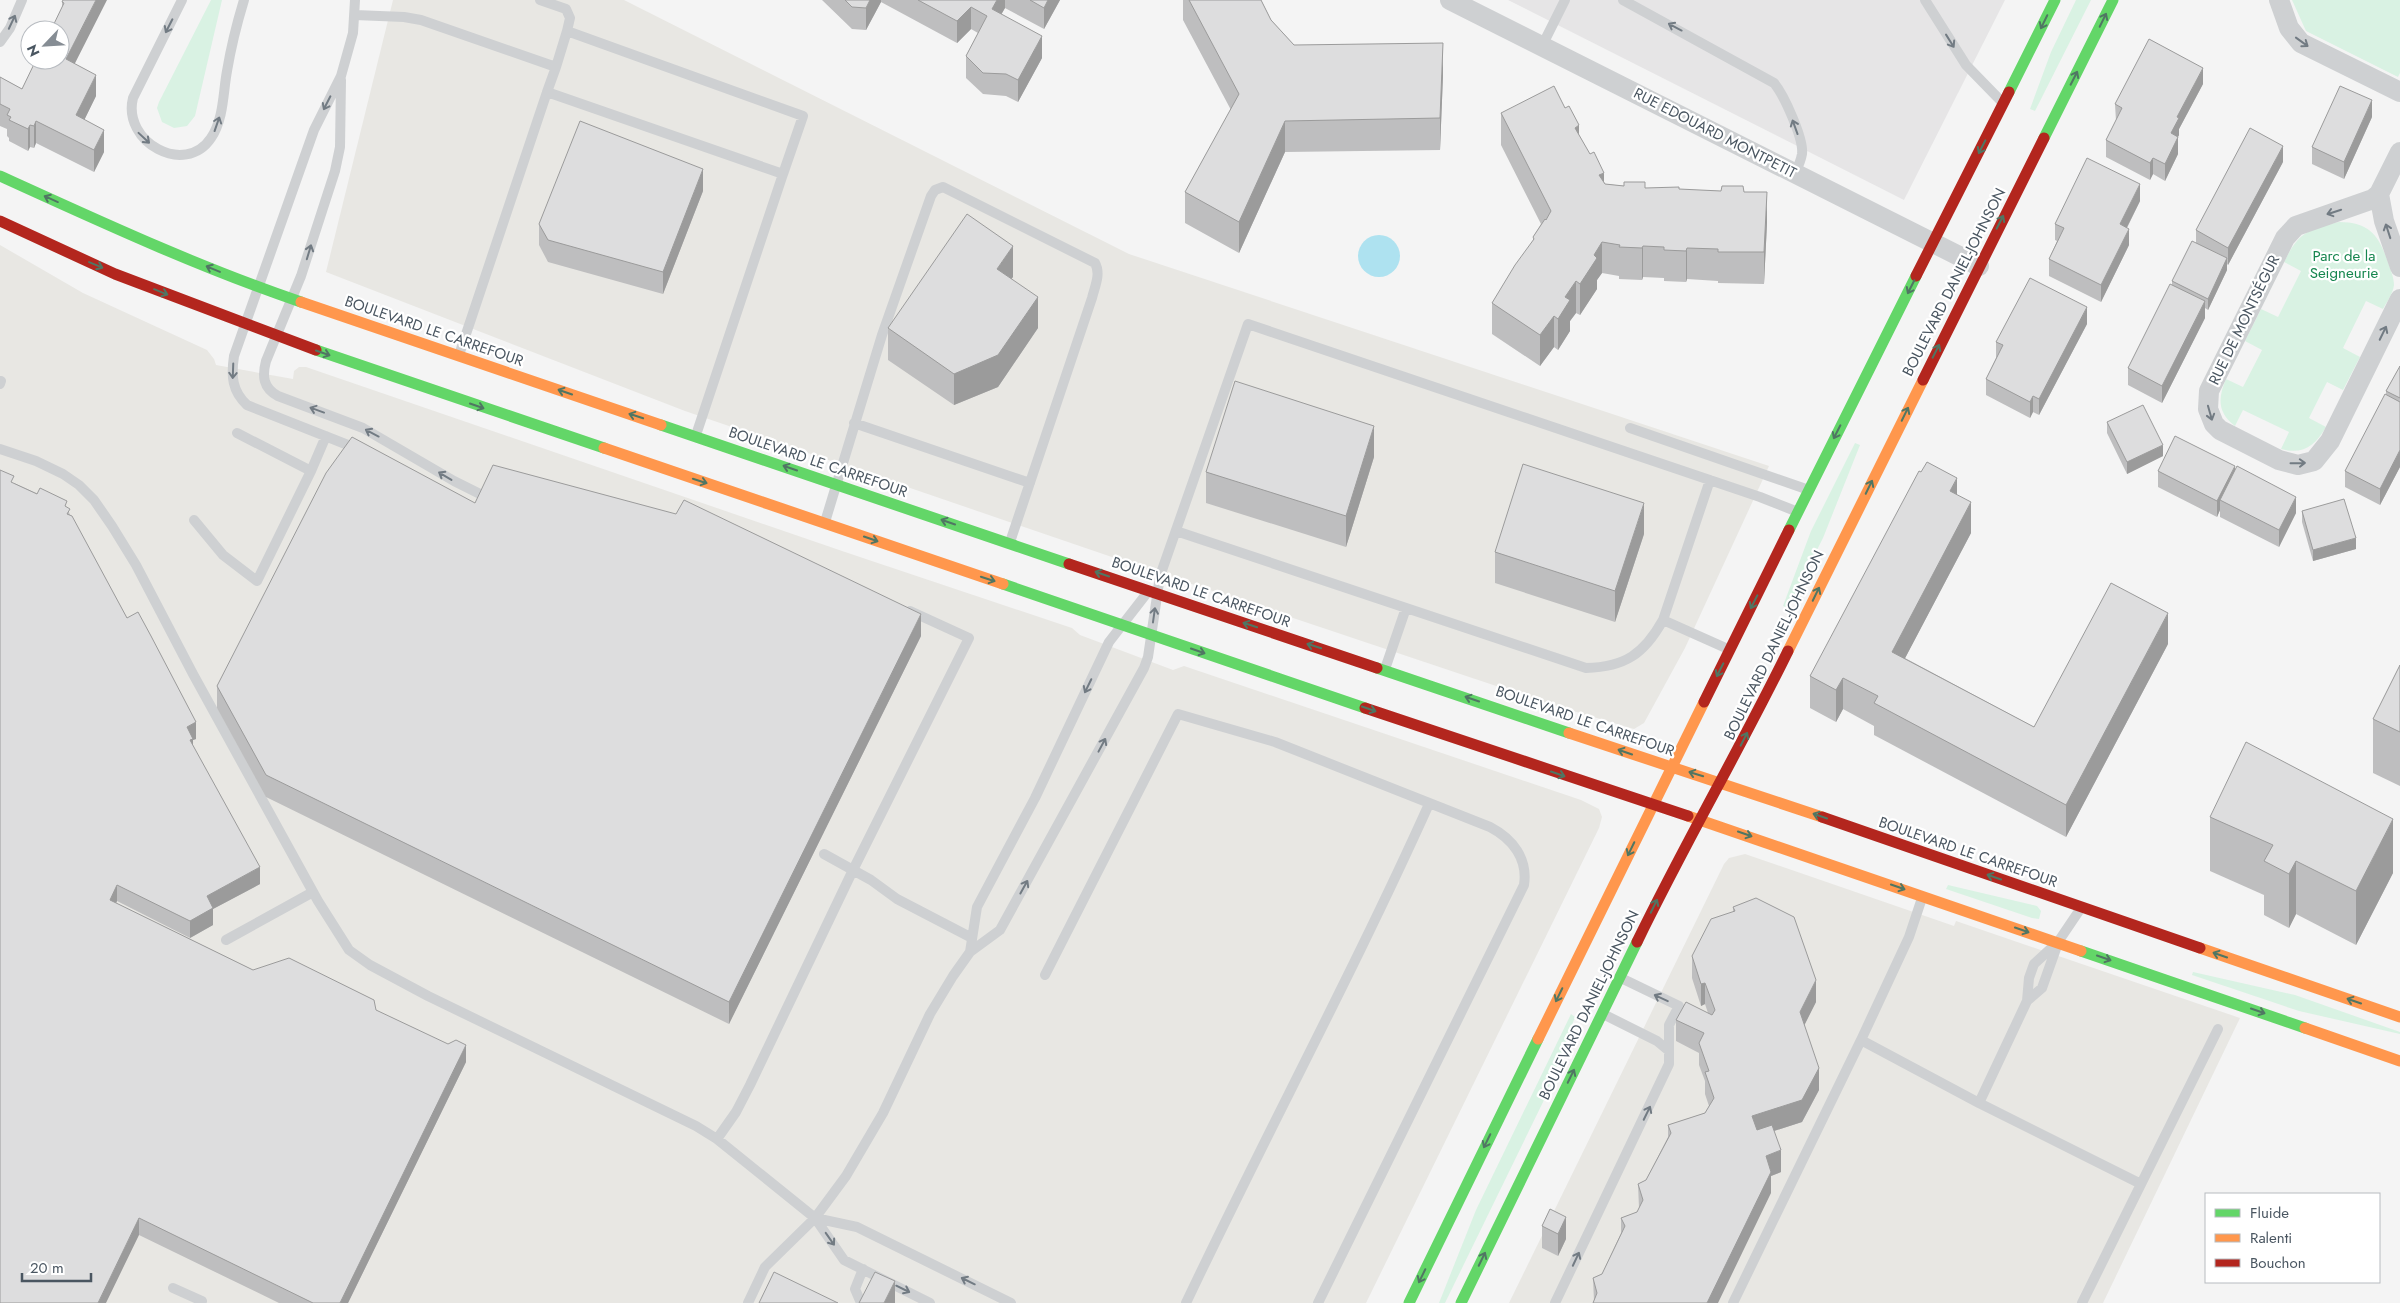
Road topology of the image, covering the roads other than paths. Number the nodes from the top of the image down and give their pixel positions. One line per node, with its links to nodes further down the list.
1 (22, 0): 15 (lane, one-way to 1)
2 (182, 0): 3 (lane, one-way to 3)
3 (244, 0)
4 (355, 0): 13 (lane)
5 (540, 0): 14 (lane)
6 (1450, 0): 16 (street, RUE EDOUARD MONTPETIT)
7 (1565, 0): 16 (lane)
8 (1623, 0): 23 (lane, one-way to 8)
9 (1925, 0): 21 (lane, one-way to 21)
10 (2055, 0): 21 (street, BOULEVARD DANIEL-JOHNSON, one-way to 21)
11 (2113, 0): 29 (street, BOULEVARD DANIEL-JOHNSON, one-way to 11)
12 (2279, 0): 20 (street, one-way to 20)
13 (355, 15): 17 (lane); 18 (lane)
14 (567, 31): 17 (lane); 24 (lane)
15 (0, 42)
16 (1542, 46): 23 (street, RUE EDOUARD MONTPETIT)
17 (556, 67): 19 (lane)
18 (341, 76): 31 (lane, one-way to 31); 32 (lane, one-way to 18)
19 (547, 92): 24 (lane); 36 (lane)
20 (2400, 92)
21 (2003, 104): 28 (street, BOULEVARD DANIEL-JOHNSON, one-way to 28)
22 (2400, 152): 26 (street)
23 (1795, 173): 28 (street, RUE EDOUARD MONTPETIT)
24 (783, 174): 41 (lane)
25 (0, 176): 31 (street, BOULEVARD LE CARREFOUR, one-way to 25)
26 (2379, 194): 30 (street, one-way to 26); 33 (street, RUE DE MONTSÉGUR, one-way to 33)
27 (0, 220): 34 (street, one-way to 34)
28 (1932, 244): 29 (street, RUE EDOUARD MONTPETIT); 48 (street, BOULEVARD DANIEL-JOHNSON, one-way to 48)
29 (1979, 266): 64 (street, BOULEVARD DANIEL-JOHNSON, one-way to 29)
30 (2400, 267)
31 (258, 287): 32 (street, BOULEVARD LE CARREFOUR); 34 (lane)
32 (293, 298): 35 (lane); 36 (street, BOULEVARD LE CARREFOUR)
33 (2400, 300)
34 (246, 325): 35 (street); 40 (lane, one-way to 40)
35 (278, 336): 49 (lane, one-way to 35); 52 (street, one-way to 52)
36 (458, 356): 41 (street, BOULEVARD LE CARREFOUR, one-way to 36)
37 (854, 423): 46 (lane); 46 (lane); 47 (lane)
38 (1630, 428): 48 (lane)
39 (237, 433): 44 (lane)
40 (326, 436): 43 (lane); 44 (lane)
41 (696, 436): 47 (street, BOULEVARD LE CARREFOUR, one-way to 41)
42 (0, 449): 70 (lane)
43 (364, 452)
44 (311, 471): 51 (lane)
45 (1710, 480): 50 (lane); 53 (lane); 58 (lane)
46 (1030, 483): 54 (lane)
47 (836, 484): 52 (lane); 54 (street, BOULEVARD LE CARREFOUR, one-way to 47)
48 (1809, 490): 50 (street, BOULEVARD DANIEL-JOHNSON)
49 (488, 498)
50 (1798, 512): 61 (street, BOULEVARD DANIEL-JOHNSON, one-way to 61)
51 (194, 520)
52 (825, 523): 59 (street, one-way to 59)
53 (1176, 531): 55 (lane); 57 (lane)
54 (1010, 543): 55 (street, BOULEVARD LE CARREFOUR, one-way to 54)
55 (1152, 592): 59 (lane); 60 (lane, one-way to 55); 62 (street, BOULEVARD LE CARREFOUR, one-way to 55)
56 (899, 606): 69 (lane)
57 (1406, 608): 58 (lane); 62 (lane)
58 (1663, 620): 61 (lane)
59 (1122, 626): 60 (street); 73 (lane, one-way to 73)
60 (1151, 636): 66 (street, one-way to 66); 76 (lane, one-way to 60)
61 (1730, 650): 63 (street, BOULEVARD DANIEL-JOHNSON, one-way to 63)
62 (1385, 670): 63 (street, BOULEVARD LE CARREFOUR, one-way to 62)
63 (1672, 767): 64 (street, BOULEVARD LE CARREFOUR, one-way to 63); 66 (street, BOULEVARD DANIEL-JOHNSON)
64 (1720, 782): 67 (street, BOULEVARD DANIEL-JOHNSON); 72 (street, BOULEVARD LE CARREFOUR, one-way to 64)
65 (1429, 804): 77 (lane); 97 (lane); 98 (lane)
66 (1653, 806): 67 (street); 99 (street, BOULEVARD DANIEL-JOHNSON, one-way to 99)
67 (1698, 820): 71 (street, one-way to 71); 78 (street, BOULEVARD DANIEL-JOHNSON, one-way to 67)
68 (824, 854): 69 (lane)
69 (853, 870): 73 (lane); 87 (lane)
70 (313, 892): 74 (lane); 87 (lane)
71 (1923, 896): 75 (street, one-way to 75); 83 (lane)
72 (2082, 908): 75 (lane); 81 (street, BOULEVARD LE CARREFOUR, one-way to 72)
73 (972, 938): 76 (lane)
74 (226, 940)
75 (2058, 942): 79 (lane); 79 (lane); 85 (street, one-way to 85)
76 (970, 952): 89 (lane)
77 (1045, 975)
78 (1619, 977): 80 (street, BOULEVARD DANIEL-JOHNSON); 84 (lane, one-way to 78)
79 (2027, 1001): 86 (lane)
80 (1602, 1014): 84 (lane); 100 (street, BOULEVARD DANIEL-JOHNSON, one-way to 80)
81 (2400, 1017)
82 (2218, 1029): 88 (lane)
83 (1861, 1040): 86 (lane); 102 (lane)
84 (1670, 1051): 101 (lane, one-way to 84)
85 (2400, 1061)
86 (1980, 1103): 88 (lane)
87 (717, 1139): 89 (lane)
88 (2141, 1184): 103 (lane)
89 (815, 1218): 90 (lane, one-way to 90); 93 (lane); 96 (lane, one-way to 89)
90 (862, 1270): 94 (lane); 95 (lane, one-way to 95)
91 (173, 1288): 92 (lane)
92 (201, 1302)
93 (748, 1303)
94 (860, 1303)
95 (930, 1303)
96 (1011, 1303)
97 (1186, 1303)
98 (1318, 1303)
99 (1409, 1303)
100 (1461, 1303)
101 (1555, 1303)
102 (1733, 1303)
103 (2082, 1303)

